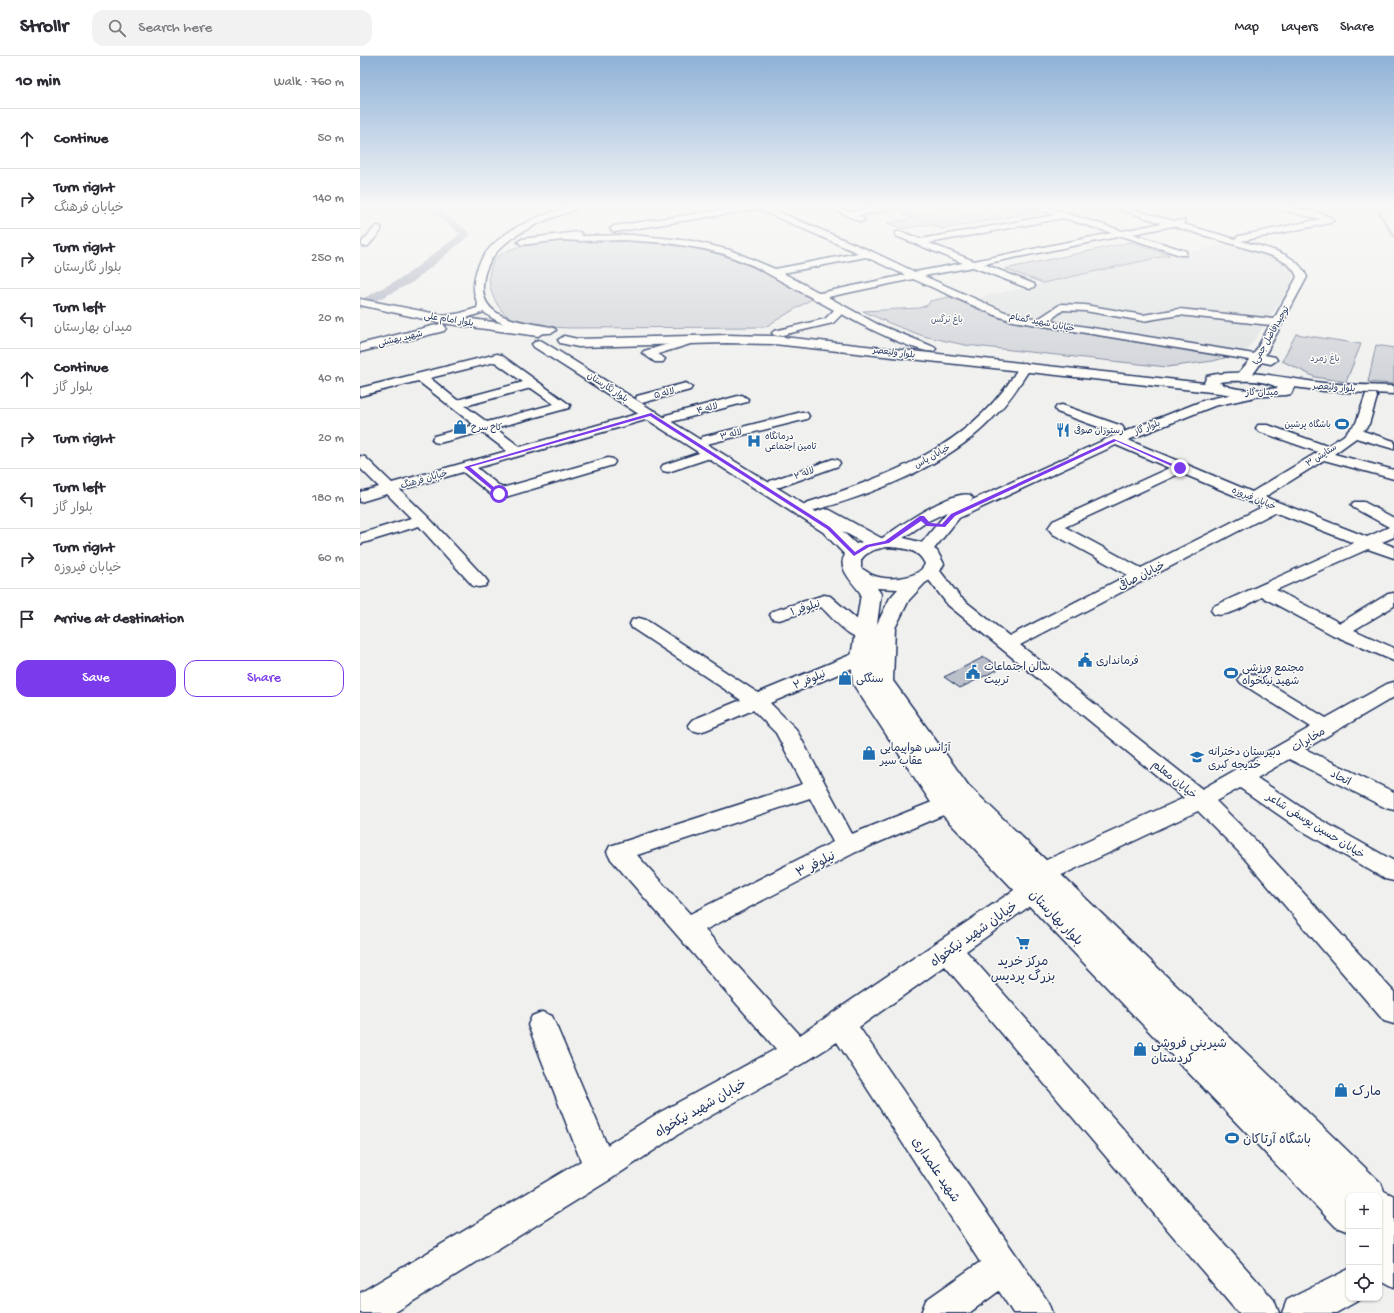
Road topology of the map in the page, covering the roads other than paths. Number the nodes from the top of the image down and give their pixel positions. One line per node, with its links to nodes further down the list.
1 (483, 266): 15 (street)
2 (758, 266): 10 (street)
3 (807, 266): 10 (street)
4 (896, 266): 11 (street, خیابان شهید گمنام)
5 (960, 266): 11 (street)
6 (979, 266): 12 (street)
7 (1295, 266): 17 (street, توحید(فاضل جمی))
8 (1306, 266): 9 (street, توحید(فاضل جمی))
9 (1310, 269)
10 (773, 272): 13 (street)
11 (916, 275): 13 (street); 20 (street, خیابان شهید گمنام)
12 (1030, 286)
13 (820, 296): 16 (street)
14 (360, 302): 22 (main road, بلوار امام علی)
15 (483, 305): 22 (street); 25 (street)
16 (841, 310): 24 (street); 29 (street)
17 (1284, 311): 18 (street); 21 (street, توحید(فاضل جمی))
18 (1296, 313)
19 (364, 314): 23 (main road, بلوار امام علی)
20 (1042, 323): 21 (street); 31 (street, خیابان شهید گمنام)
21 (1276, 323): 31 (street, توحید(فاضل جمی))
22 (441, 324): 23 (main road, بلوار امام علی); 25 (main road, بلوار امام علی); 28 (main road, شهید بهشتی)
23 (424, 327): 27 (main road, شهید بهشتی)
24 (778, 333): 25 (main road, بلوار ولیعصر); 29 (main road, بلوار ولیعصر)
25 (549, 337): 26 (main road, بلوار ولیعصر); 46 (main road, بلوار نگارستان); 50 (main road, بلوار نگارستان)
26 (693, 340): 32 (street); 33 (main road, بلوار ولیعصر)
27 (360, 344)
28 (360, 348)
29 (930, 349): 39 (main road, بلوار ولیعصر)
30 (1272, 357): 31 (street, خیابان شهید گمنام); 37 (street, توحید(فاضل جمی))
31 (1257, 358): 35 (street, توحید(فاضل جمی))
32 (659, 359)
33 (1025, 367): 39 (main road, بلوار ولیعصر); 74 (street, خیابان یاس)
34 (420, 377): 36 (street); 42 (street); 48 (street)
35 (1241, 377): 37 (main road, میدان گاز); 39 (main road, میدان گاز)
36 (532, 384): 48 (street); 53 (street)
37 (1273, 384): 41 (main road, بلوار ولیعصر); 43 (main road, میدان گاز)
38 (686, 387): 46 (street, لاله ۵)
39 (1221, 389): 43 (street, بلوار گاز); 56 (street, بلوار گاز); 56 (street, بلوار گاز)
40 (1394, 390): 41 (main road, بلوار ولیعصر)
41 (1326, 391): 44 (main road, بلوار ولیعصر)
42 (360, 392)
43 (1256, 393)
44 (1371, 397): 45 (main road, بلوار ولیعصر); 55 (street, ستایش ۳)
45 (1394, 398)
46 (642, 399): 52 (main road, بلوار نگارستان)
47 (742, 399): 52 (street, لاله ۴)
48 (456, 404): 53 (street)
49 (1062, 409): 56 (street, خیابان فیروزه)
50 (651, 414): 59 (main road, بلوار نگارستان); 60 (street, خیابان فرهنگ)
51 (802, 416): 59 (street, لاله ۳)
52 (671, 418): 59 (main road, بلوار نگارستان)
53 (485, 427): 57 (street); 60 (street)
54 (1263, 428): 61 (street)
55 (1353, 433): 58 (street); 61 (street, ستایش ۳)
56 (1116, 434): 67 (street, خیابان فیروزه); 76 (street, بلوار گاز); 79 (street, بلوار گاز)
57 (439, 439)
58 (1394, 445)
59 (709, 447): 66 (street, لاله ۳); 69 (main road, بلوار نگارستان); 86 (main road, بلوار نگارستان)
60 (517, 452): 65 (street, خیابان فرهنگ)
61 (1326, 453): 68 (street); 72 (street, ستایش ۳)
62 (360, 461): 70 (street)
63 (608, 462): 65 (street)
64 (833, 463): 69 (street, لاله ۲)
65 (466, 467): 70 (street, خیابان فرهنگ)
66 (668, 468)
67 (1180, 468): 72 (street, خیابان فیروزه); 87 (street)
68 (1394, 475)
69 (775, 484): 74 (main road, بلوار نگارستان)
70 (389, 489): 71 (street, خیابان فرهنگ); 77 (street)
71 (360, 497)
72 (1253, 498): 75 (street, خیابان فیروزه)
73 (1359, 505): 78 (street)
74 (811, 506): 83 (main road, بلوار نگارستان)
75 (1275, 506): 82 (street, خیابان فیروزه); 87 (street, خیابان صافی)
76 (922, 518): 79 (street); 83 (street, بلوار گاز)
77 (422, 520): 81 (street); 88 (street)
78 (1394, 524)
79 (943, 526): 84 (street, بلوار گاز)
80 (1394, 531): 82 (street)
81 (360, 539)
82 (1370, 542): 85 (street, خیابان فیروزه); 90 (street)
83 (882, 543): 84 (main road); 86 (main road)
84 (924, 550): 89 (main road)
85 (1394, 553)
86 (861, 575): 89 (main road); 97 (main road, بلوار بهارستان)
87 (1142, 575): 96 (street, خیابان صافی)
88 (479, 582)
89 (916, 583): 96 (street, خیابان معلم); 112 (main road, بلوار بهارستان)
90 (1262, 590): 92 (street); 95 (street)
91 (1394, 598): 95 (street)
92 (1220, 610)
93 (779, 615): 97 (street, نیلوفر ۱)
94 (639, 624): 101 (street)
95 (1340, 631): 98 (street)
96 (1007, 644): 107 (street, خیابان معلم)
97 (864, 646): 101 (street, نیلوفر ۲); 109 (main road, بلوار بهارستان)
98 (1394, 655)
99 (1248, 679): 103 (street)
100 (1394, 688): 103 (street, مخابرات)
101 (756, 701): 102 (street, نیلوفر ۲); 106 (street)
102 (699, 725)
103 (1327, 728): 104 (street, مخابرات)
104 (1289, 750): 105 (street, مخابرات); 108 (street, اتحاد)
105 (1240, 777): 107 (street, مخابرات); 111 (street, خیابان حسین یوسفی شاعر)
106 (817, 788): 110 (street); 113 (street)
107 (1201, 800): 112 (street, خیابان شهید نیکخواه); 115 (street, خیابان معلم)
108 (1394, 802)
109 (947, 804): 110 (street, نیلوفر ۳); 112 (main road, بلوار بهارستان)
110 (847, 846): 113 (street, نیلوفر ۳)
111 (1394, 872)
112 (1037, 882): 114 (street, خیابان شهید نیکخواه); 120 (main road, بلوار بهارستان); 122 (main road, بلوار بهارستان)
113 (686, 928): 118 (street)
114 (948, 950): 116 (street, خیابان شهید نیکخواه); 129 (street)
115 (1394, 1012)
116 (840, 1024): 118 (street, خیابان شهید نیکخواه); 124 (street, شهید علمداری)
117 (542, 1025): 119 (street)
118 (797, 1052): 119 (street, خیابان شهید نیکخواه)
119 (600, 1168): 126 (street, خیابان شهید نیکخواه)
120 (1365, 1193)
121 (1382, 1210): 123 (main road)
122 (1346, 1211)
123 (1394, 1222)
124 (1003, 1267): 127 (street); 128 (street, شهید علمداری)
125 (1346, 1289): 130 (street)
126 (361, 1313)
127 (939, 1313)
128 (1034, 1313)
129 (1261, 1313)
130 (1300, 1313)

